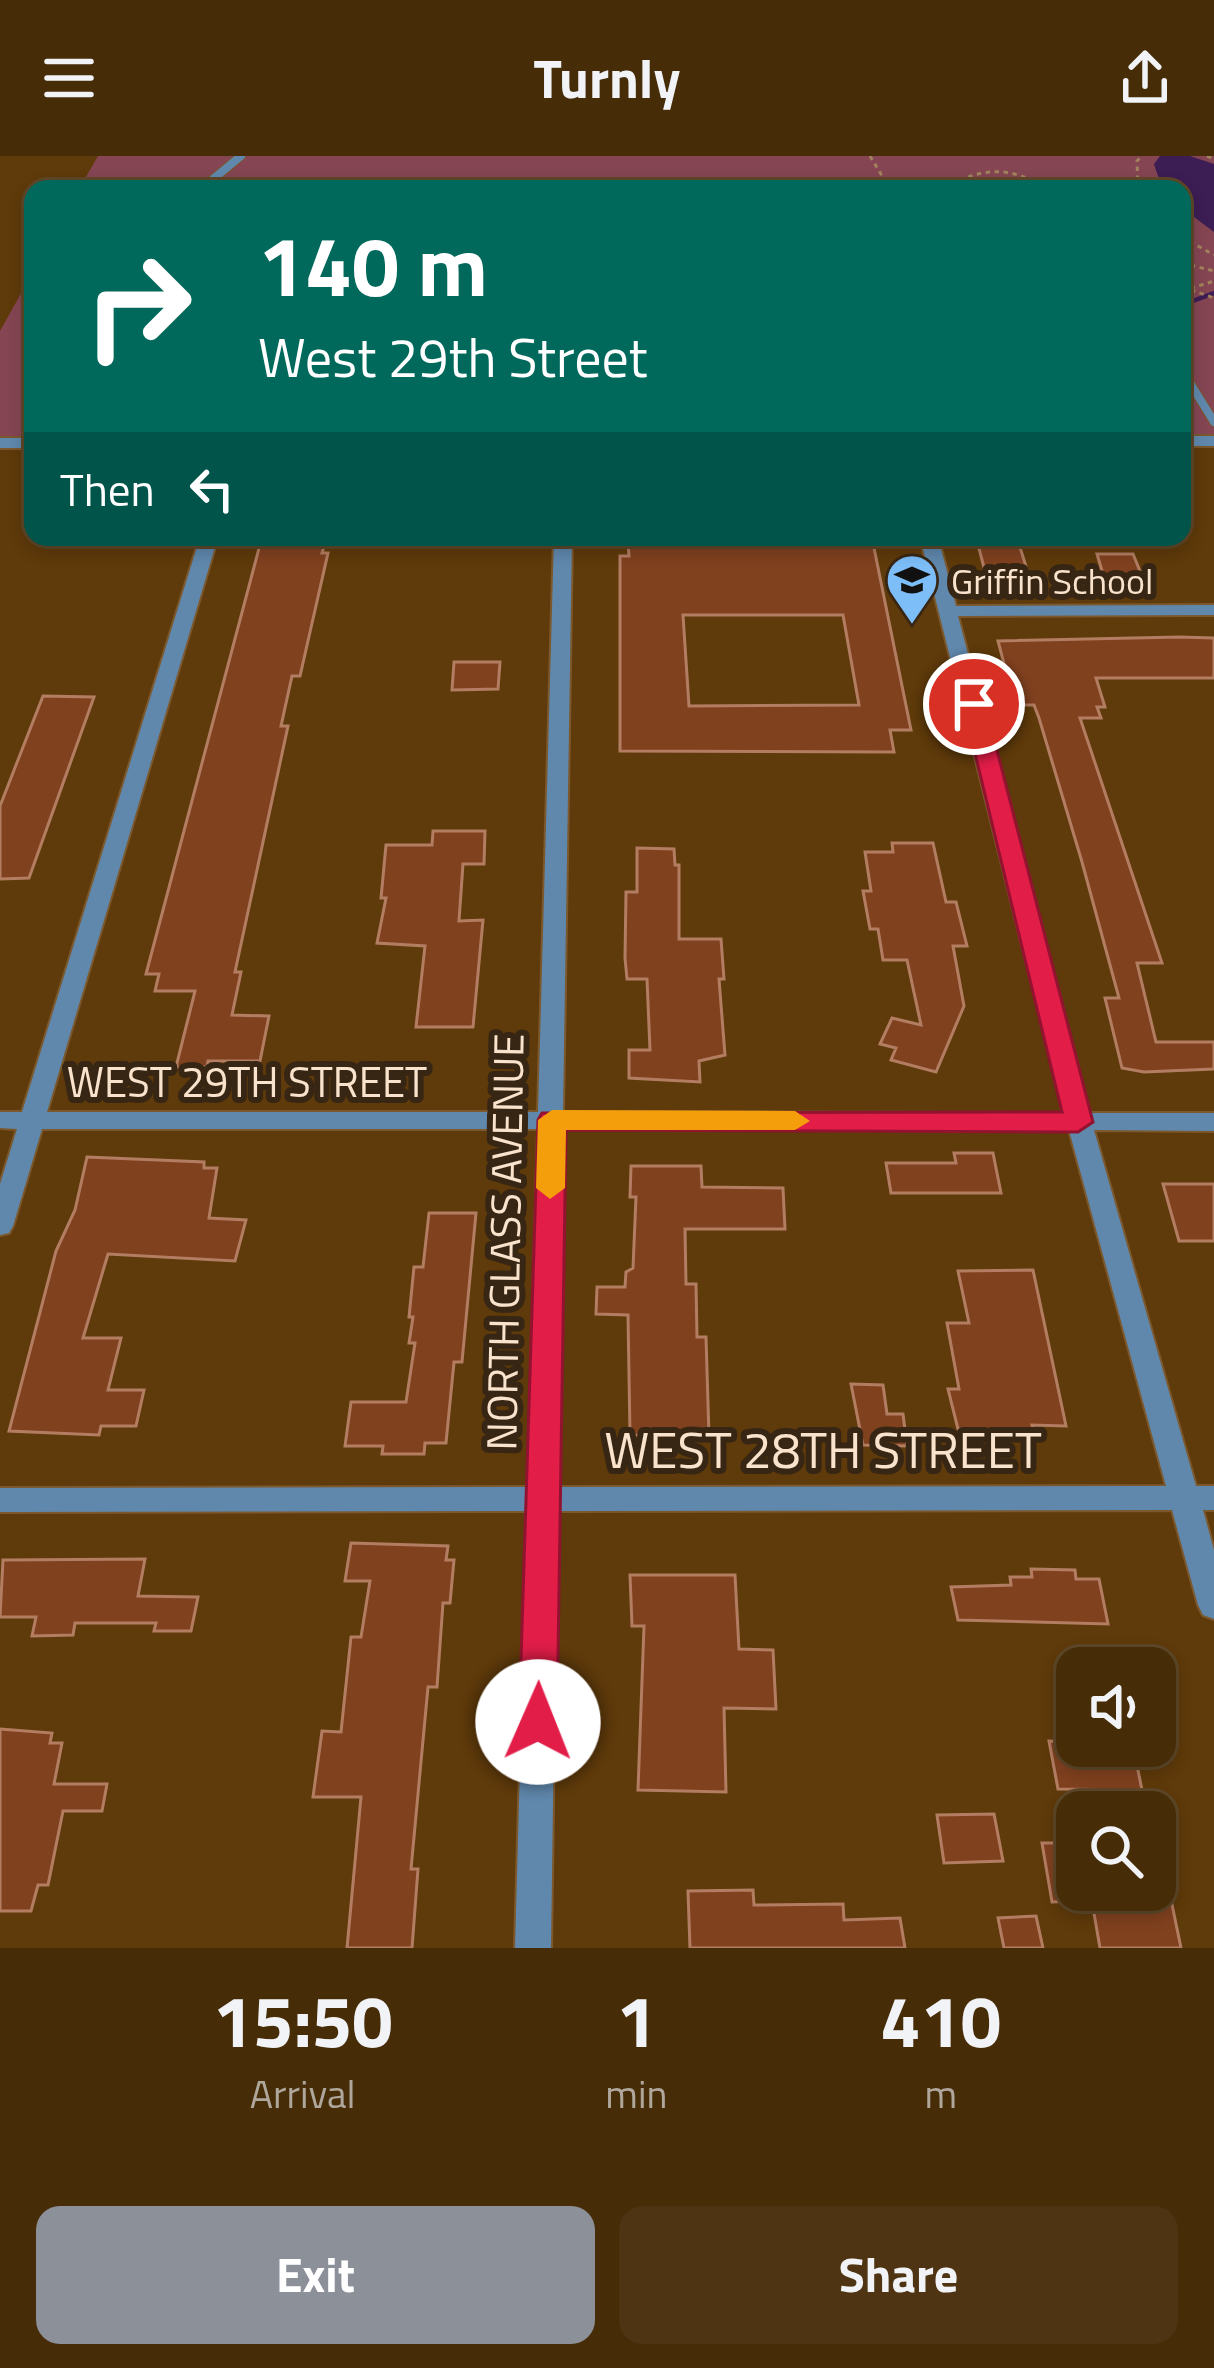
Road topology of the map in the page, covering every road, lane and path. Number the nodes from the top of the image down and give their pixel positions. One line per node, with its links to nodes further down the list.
1 (241, 156): 7 (lane)
2 (1208, 156): 5 (path)
3 (1130, 158): 4 (path)
4 (1139, 158): 6 (path)
5 (1214, 159)
6 (1137, 177): 10 (path); 11 (path)
7 (212, 180)
8 (958, 180): 9 (path)
9 (1035, 180)
10 (1132, 180)
11 (1137, 180)
12 (1191, 385): 13 (lane)
13 (1214, 422)
14 (206, 546): 20 (street)
15 (563, 546): 21 (street, NORTH GLASS AVENUE)
16 (932, 546): 18 (street)
17 (1214, 610): 18 (street)
18 (951, 611): 22 (street)
19 (0, 1120): 20 (street, WEST 29TH STREET)
20 (34, 1120): 21 (street, WEST 29TH STREET); 24 (street)
21 (552, 1120): 22 (street, WEST 29TH STREET); 25 (street, NORTH GLASS AVENUE)
22 (1078, 1122): 23 (street, WEST 29TH STREET); 26 (street)
23 (1214, 1122)
24 (0, 1226)
25 (544, 1497): 26 (street, WEST 28TH STREET); 27 (street, WEST 28TH STREET); 29 (street, NORTH GLASS AVENUE)
26 (1200, 1498): 28 (street)
27 (0, 1500)
28 (1214, 1605)
29 (533, 1948)

